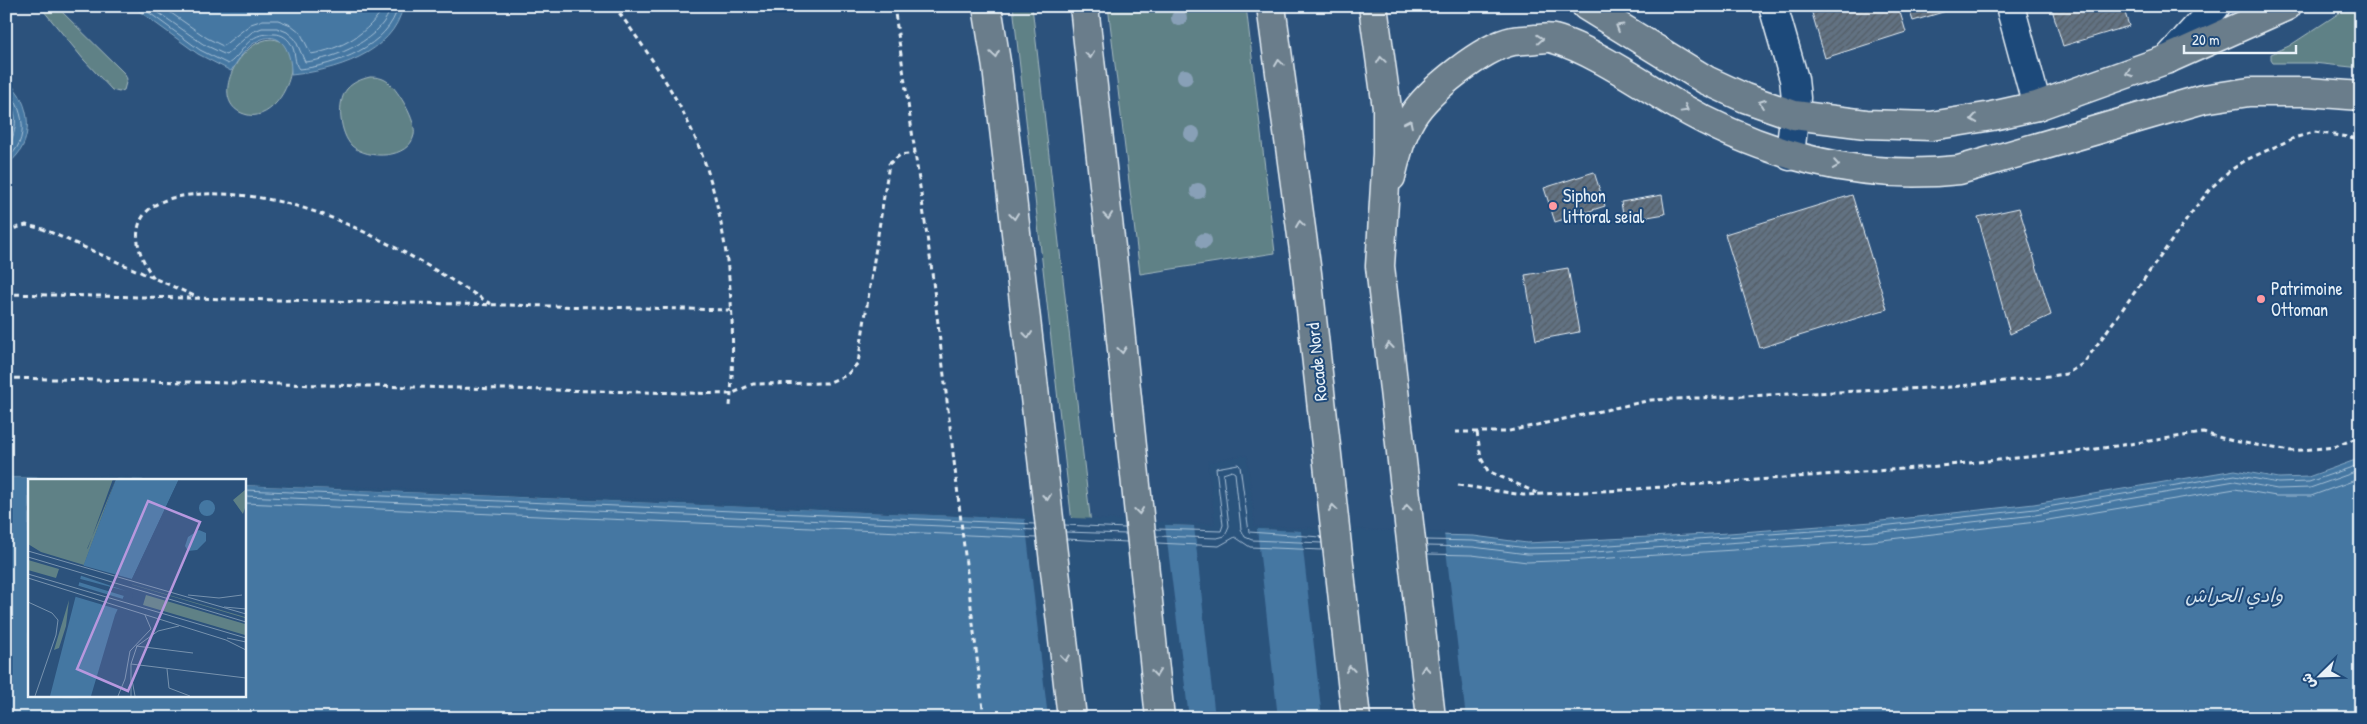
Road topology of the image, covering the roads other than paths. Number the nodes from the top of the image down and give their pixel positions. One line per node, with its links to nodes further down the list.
1 (987, 6): 16 (main road, one-way to 16)
2 (1084, 6): 17 (main road, one-way to 17)
3 (1271, 6): 18 (main road, Rocade Nord, one-way to 3)
4 (1373, 6): 15 (main road, one-way to 4)
5 (1586, 6): 13 (main road, one-way to 5)
6 (1773, 6): 13 (street)
7 (2010, 6): 12 (street)
8 (2216, 6): 10 (street)
9 (2287, 6): 10 (main road)
10 (2168, 59): 12 (main road, one-way to 12)
11 (2361, 96): 14 (main road, one-way to 11)
12 (2037, 106): 13 (main road, one-way to 13)
13 (1794, 115): 14 (street)
14 (1790, 156): 15 (main road, one-way to 14)
15 (1384, 203): 19 (main road, one-way to 15)
16 (1072, 718)
17 (1160, 718)
18 (1356, 718)
19 (1431, 718)

